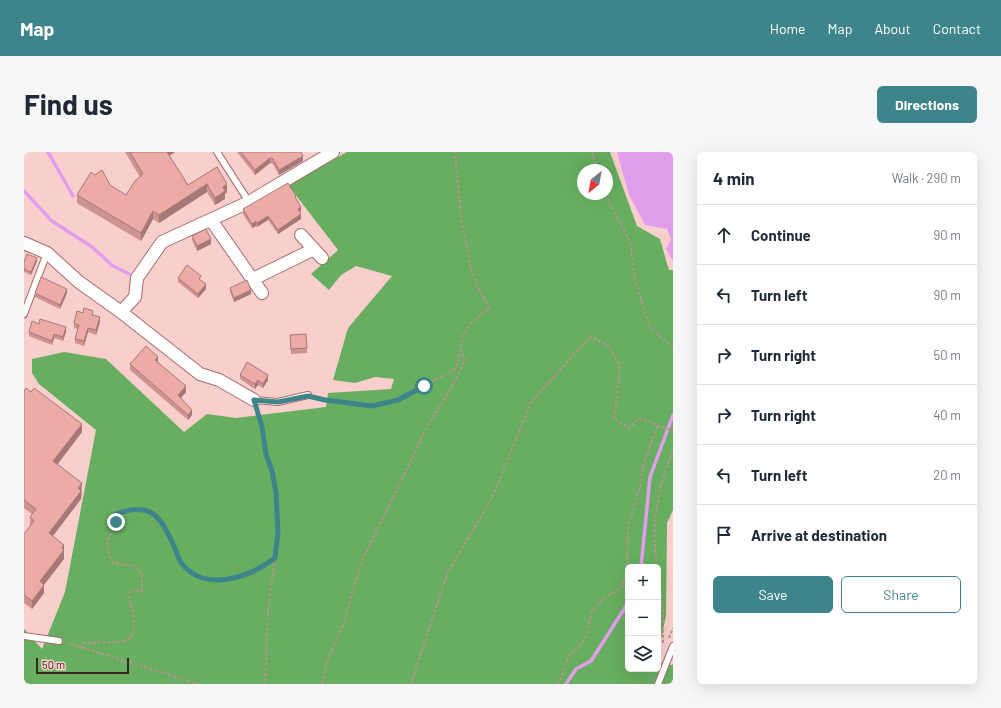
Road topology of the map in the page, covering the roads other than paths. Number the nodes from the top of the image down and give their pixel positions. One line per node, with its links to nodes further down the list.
1 (217, 152): 3 (lane)
2 (333, 152): 3 (street)
3 (249, 202): 4 (street)
4 (211, 220): 10 (street); 12 (street)
5 (301, 235): 7 (street)
6 (24, 243): 8 (street)
7 (314, 249): 9 (street); 10 (street)
8 (47, 253): 12 (street); 13 (lane)
9 (322, 258)
10 (253, 279): 11 (street)
11 (262, 293)
12 (121, 312): 15 (street)
13 (24, 314)
14 (308, 396): 15 (lane)
15 (254, 400)
16 (24, 636): 17 (lane)
17 (59, 641)
18 (673, 646): 19 (lane)
19 (658, 684)

